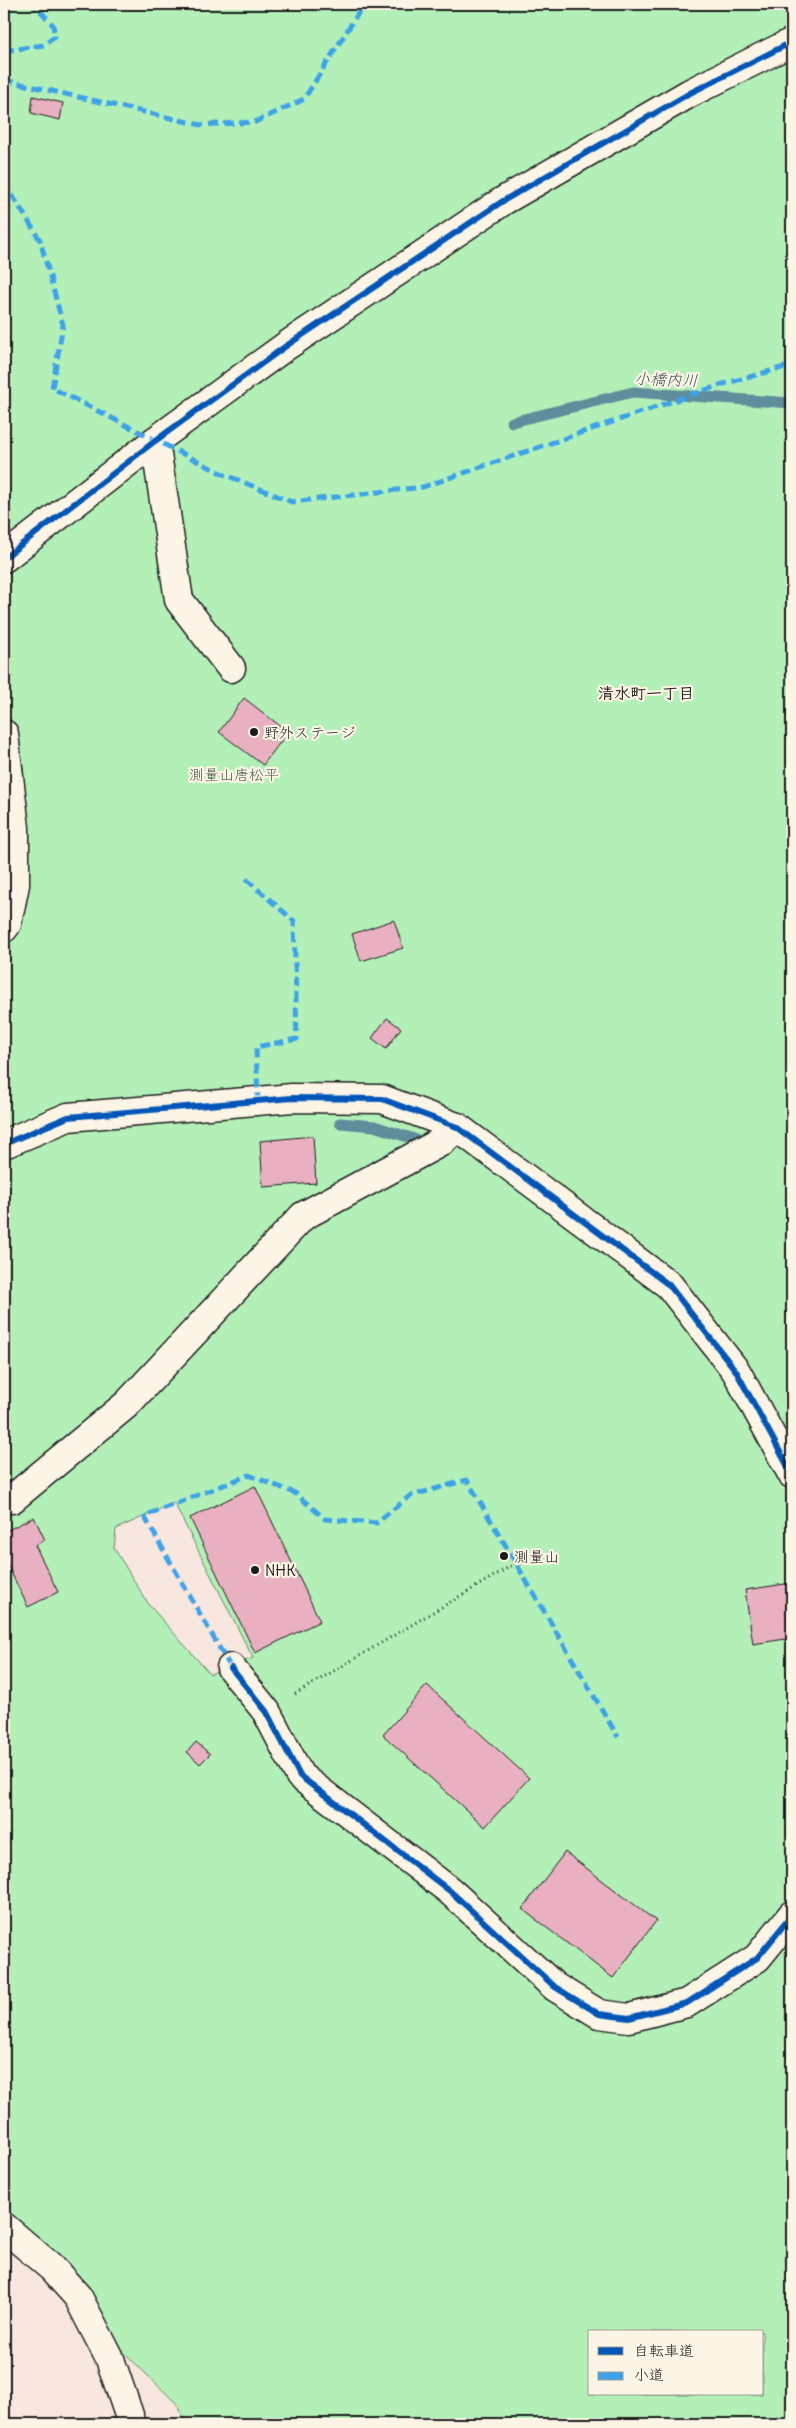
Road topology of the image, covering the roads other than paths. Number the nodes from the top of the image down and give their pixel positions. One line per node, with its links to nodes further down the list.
1 (792, 42): 2 (street)
2 (155, 441): 3 (street); 4 (street)
3 (4, 558)
4 (231, 668)
5 (4, 734): 6 (street)
6 (4, 928)
7 (457, 1127): 8 (street); 9 (street); 10 (street)
8 (4, 1144)
9 (792, 1474)
10 (12, 1499)
11 (231, 1668): 12 (street)
12 (792, 1915)
13 (4, 2227): 14 (street)
14 (130, 2424)

